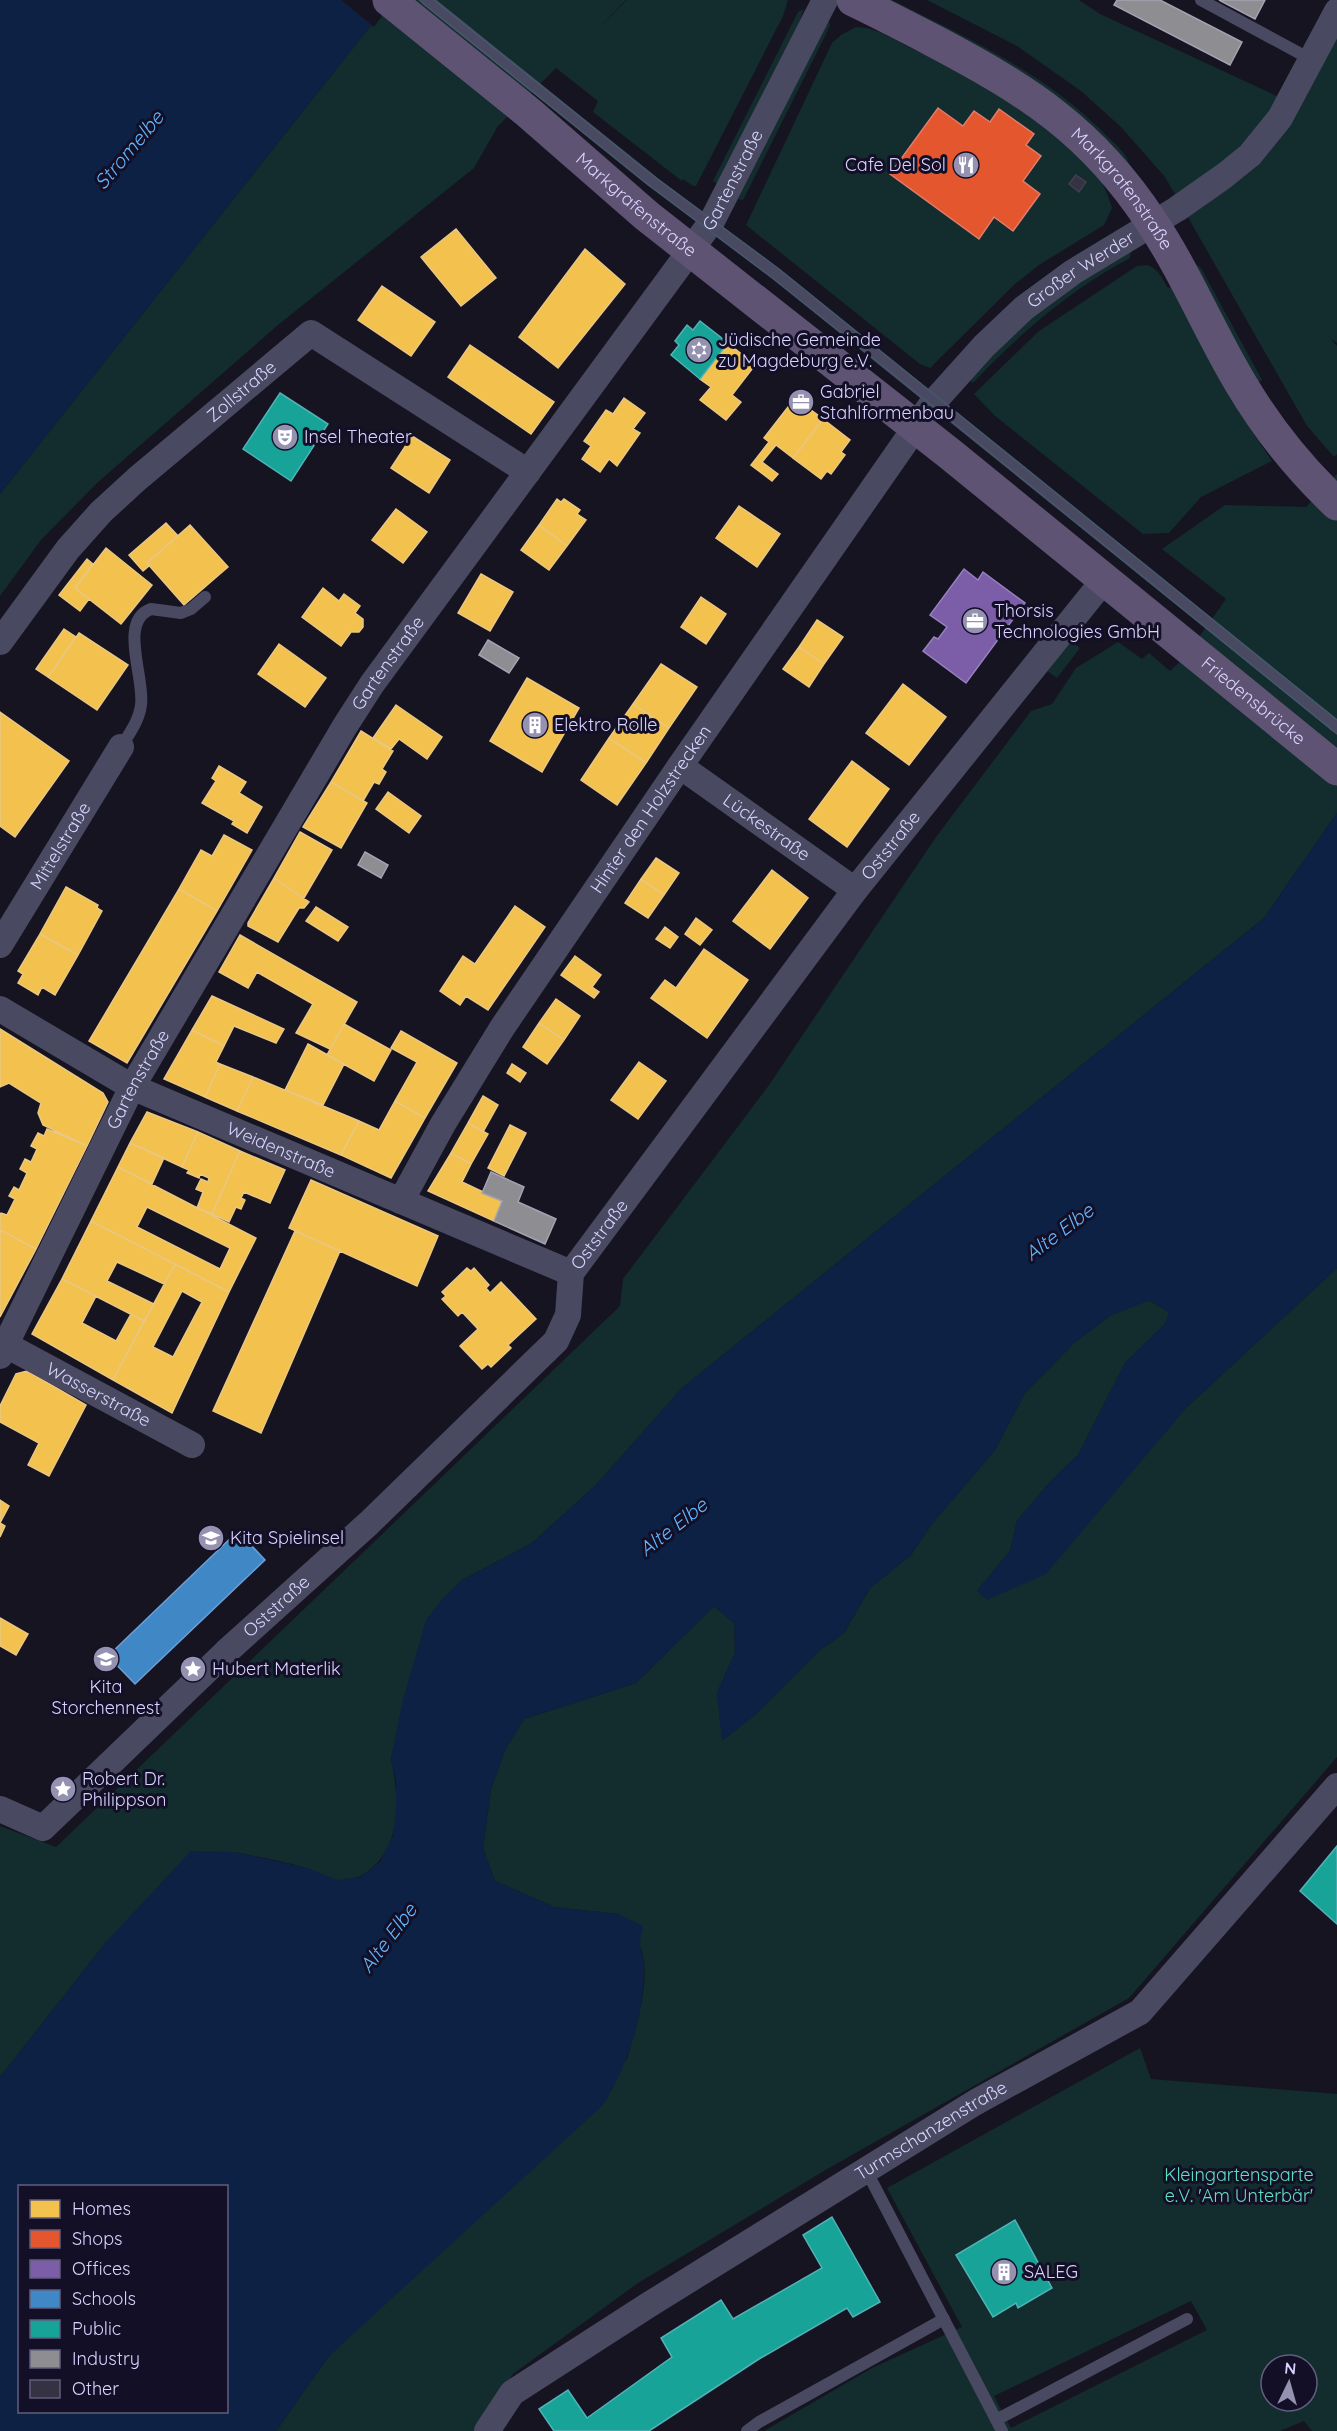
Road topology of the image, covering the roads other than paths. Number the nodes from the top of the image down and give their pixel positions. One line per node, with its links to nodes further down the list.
1 (389, 0): 8 (main road, Markgrafenstraße)
2 (427, 0): 8 (lane)
3 (825, 0): 10 (street, Gartenstraße)
4 (853, 0): 9 (main road, Markgrafenstraße)
5 (1201, 0): 7 (lane)
6 (1337, 11): 7 (street, Großer Werder)
7 (1311, 60): 9 (street, Großer Werder)
8 (536, 104): 10 (lane); 11 (main road, Markgrafenstraße)
9 (1152, 222): 12 (street, Großer Werder); 15 (main road, Markgrafenstraße)
10 (709, 224): 11 (street, Gartenstraße); 12 (lane)
11 (690, 250): 13 (main road, Markgrafenstraße); 14 (street, Gartenstraße)
12 (935, 401): 13 (street, Großer Werder); 19 (lane)
13 (915, 427): 16 (main road, Markgrafenstraße); 21 (street, Hinter den Holzstrecken)
14 (528, 472): 18 (street, Zollstraße); 26 (street, Gartenstraße)
15 (1337, 504)
16 (1104, 580): 22 (main road, Friedensbrücke); 23 (street, Oststraße)
17 (205, 597): 20 (lane)
18 (0, 642)
19 (1337, 727)
20 (121, 747): 24 (street, Mittelstraße)
21 (680, 766): 23 (street, Lückestraße); 27 (street, Hinter den Holzstrecken)
22 (1337, 769)
23 (855, 890): 28 (street, Oststraße)
24 (0, 945)
25 (0, 1009): 26 (street, Weidenstraße)
26 (132, 1087): 27 (street, Weidenstraße); 29 (street, Gartenstraße)
27 (401, 1201): 28 (street, Weidenstraße)
28 (571, 1273): 32 (street, Oststraße)
29 (3, 1351): 30 (street, Wasserstraße)
30 (192, 1445)
31 (1337, 1786): 33 (street, Turmschanzenstraße)
32 (0, 1809)
33 (866, 2170): 34 (lane); 37 (street, Turmschanzenstraße)
34 (944, 2319): 36 (lane); 38 (lane)
35 (1187, 2319): 36 (lane)
36 (999, 2426)
37 (487, 2431)
38 (747, 2431)

